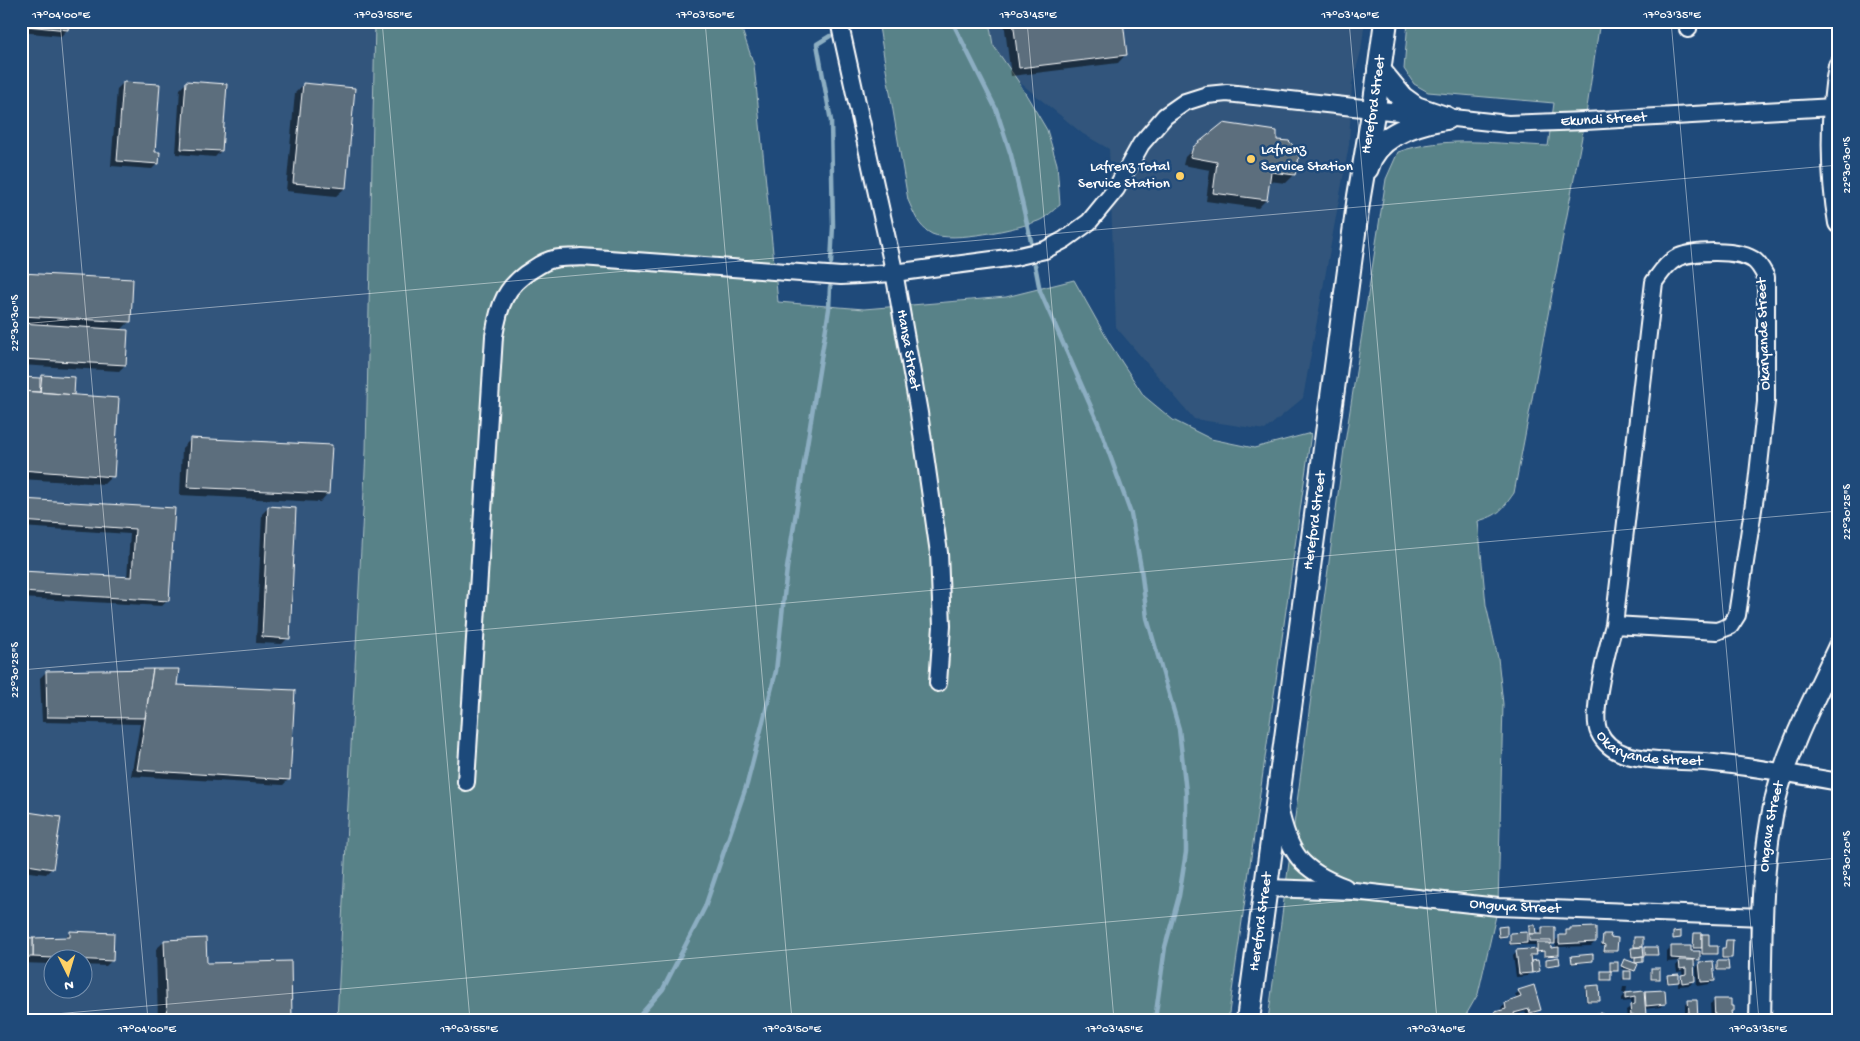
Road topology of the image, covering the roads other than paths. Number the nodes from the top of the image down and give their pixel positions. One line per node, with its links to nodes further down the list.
1 (839, 21): 10 (street, Hansa Street)
2 (1386, 21): 4 (main road, Hereford Street)
3 (1839, 66): 5 (street)
4 (1380, 70): 6 (main road, Hereford Street); 7 (main road)
5 (1834, 107): 7 (street, Ekundi Street); 9 (street)
6 (1374, 108): 7 (street, Ekundi Street); 8 (main road, Hereford Street); 10 (street, Ekundi Street)
7 (1446, 118): 8 (main road)
8 (1359, 196): 17 (main road, Hereford Street)
9 (1839, 223)
10 (894, 273): 13 (street, Hansa Street); 15 (street, Ekundi Street)
11 (1614, 624): 11 (street, Okaryande Street); 14 (street, Okaryande Street)
12 (1839, 646): 14 (street, Ongava Street)
13 (938, 683)
14 (1784, 772): 16 (street, Okaryande Street); 20 (street, Ongava Street)
15 (466, 782)
16 (1839, 782)
17 (1277, 798): 18 (main road, Hereford Street); 19 (street)
18 (1267, 888): 19 (street, Onguya Street); 21 (main road, Hereford Street)
19 (1354, 891): 20 (street, Onguya Street)
20 (1763, 917): 22 (street, Ongava Street)
21 (1248, 1020)
22 (1760, 1020)

